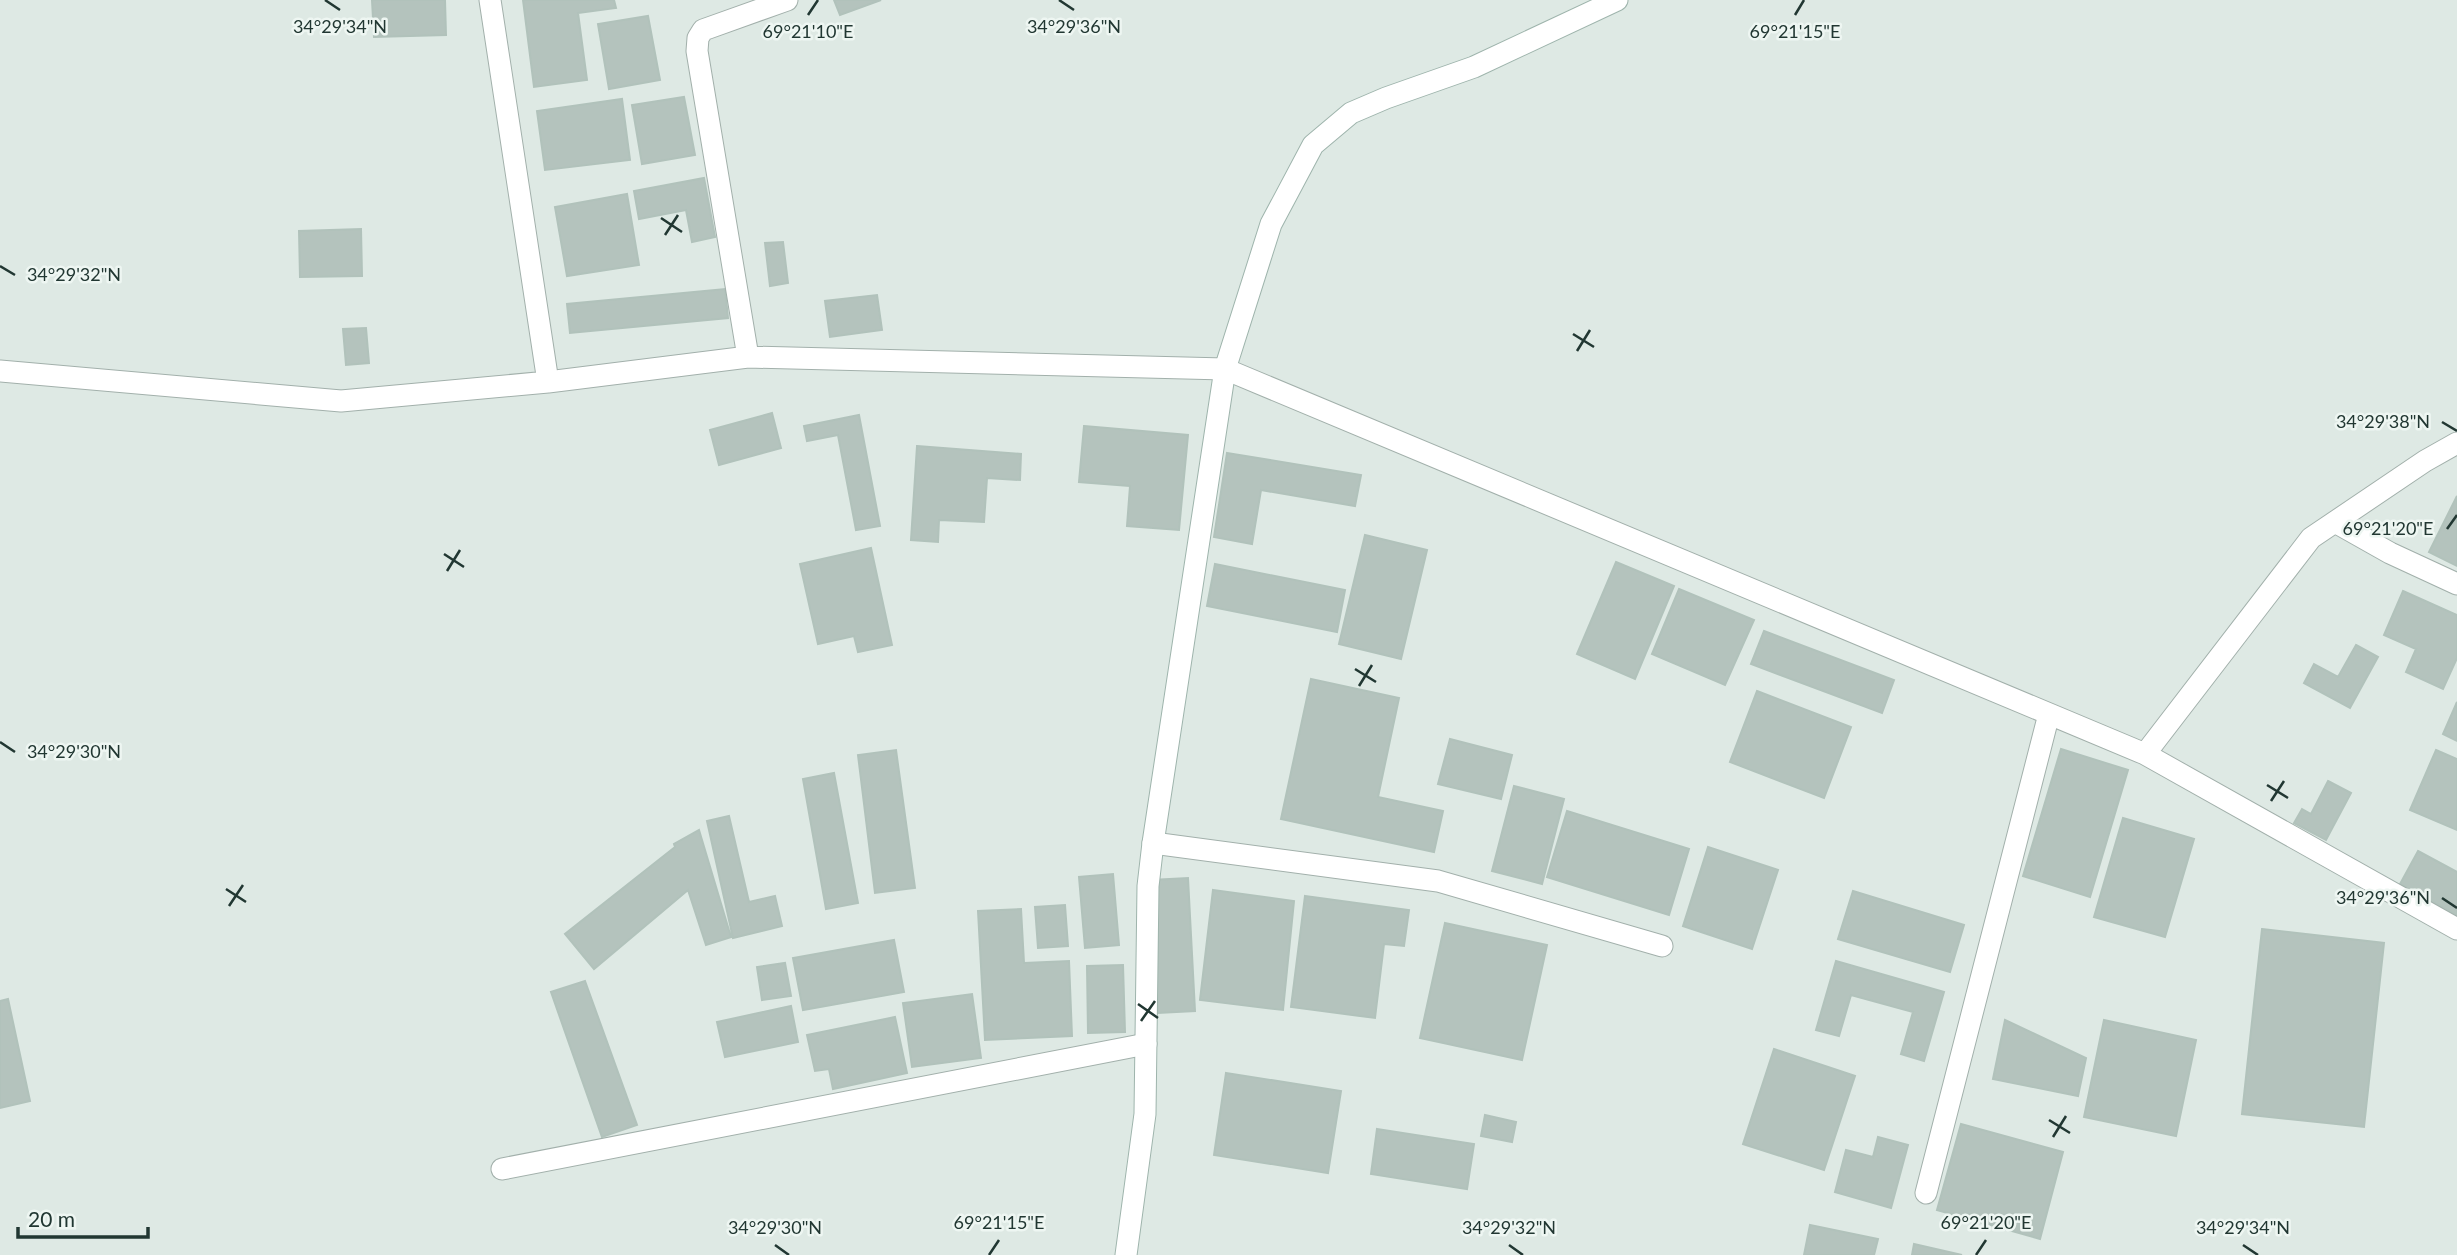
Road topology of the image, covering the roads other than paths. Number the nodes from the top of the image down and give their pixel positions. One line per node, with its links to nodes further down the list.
1 (490, 0): 7 (street)
2 (787, 0): 4 (street)
3 (1617, 0): 5 (street)
4 (748, 357): 5 (street); 7 (street)
5 (1225, 369): 11 (street); 13 (street)
6 (0, 371): 7 (street)
7 (548, 382)
8 (2457, 443): 9 (street)
9 (2335, 522): 10 (street); 12 (street)
10 (2457, 584)
11 (2049, 714): 12 (street); 18 (street)
12 (2145, 754): 14 (street)
13 (1153, 843): 15 (street); 16 (street)
14 (2457, 929)
15 (1662, 946)
16 (1146, 1044): 17 (street); 19 (street)
17 (502, 1169)
18 (1926, 1193)
19 (1126, 1255)

